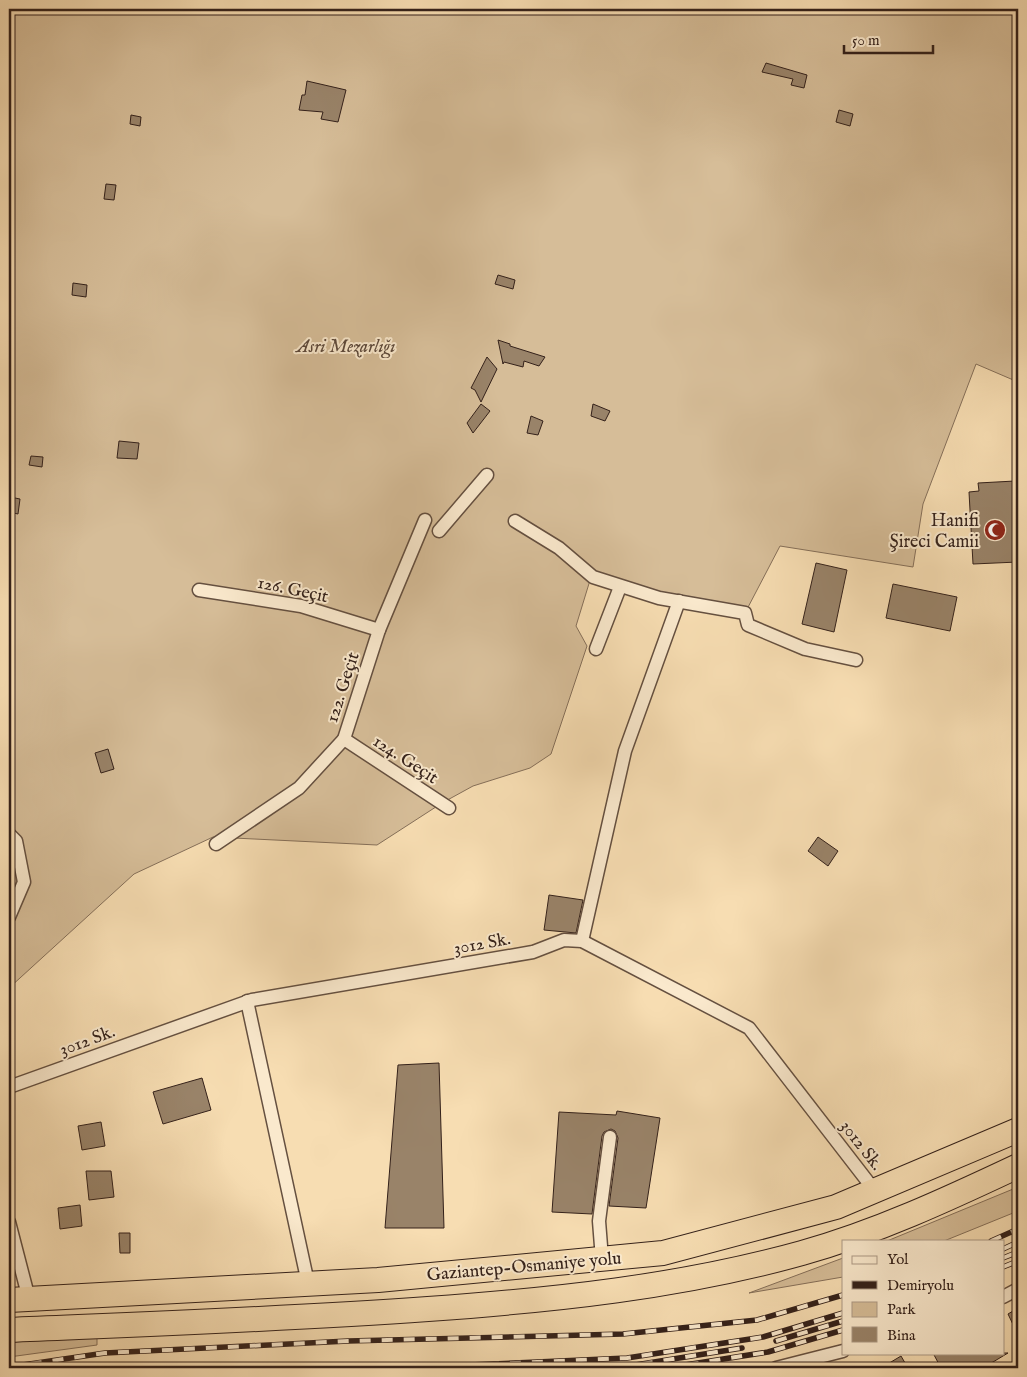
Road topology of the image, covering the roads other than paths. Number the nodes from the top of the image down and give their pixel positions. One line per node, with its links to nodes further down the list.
1 (487, 475): 4 (street)
2 (425, 520): 8 (street, 122. Geçit)
3 (515, 522): 5 (street)
4 (439, 531)
5 (620, 587): 7 (street); 9 (street)
6 (199, 590): 8 (street, 126. Geçit)
7 (679, 602): 10 (street); 16 (street)
8 (379, 630): 11 (street, 122. Geçit)
9 (596, 649)
10 (856, 660)
11 (344, 739): 12 (street, 124. Geçit); 14 (street, 122. Geçit)
12 (449, 808)
13 (9, 834): 15 (street)
14 (216, 844)
15 (9, 917)
16 (582, 941): 17 (street, 3012 Sk.); 22 (street, 3012 Sk.)
17 (247, 1001): 18 (street, 3012 Sk.); 25 (street)
18 (9, 1087)
19 (1018, 1130): 22 (highway, Gaziantep-Osmaniye yolu)
20 (610, 1137): 24 (street)
21 (1018, 1166): 29 (highway, Gaziantep-Osmaniye yolu)
22 (875, 1191): 24 (highway, Gaziantep-Osmaniye yolu)
23 (9, 1222): 28 (street)
24 (602, 1259): 25 (highway, Gaziantep-Osmaniye yolu)
25 (308, 1284): 28 (highway, Gaziantep-Osmaniye yolu)
26 (1018, 1289): 27 (street)
27 (1004, 1296)
28 (19, 1300)
29 (9, 1330)
30 (842, 1351): 31 (street)
31 (776, 1368)

